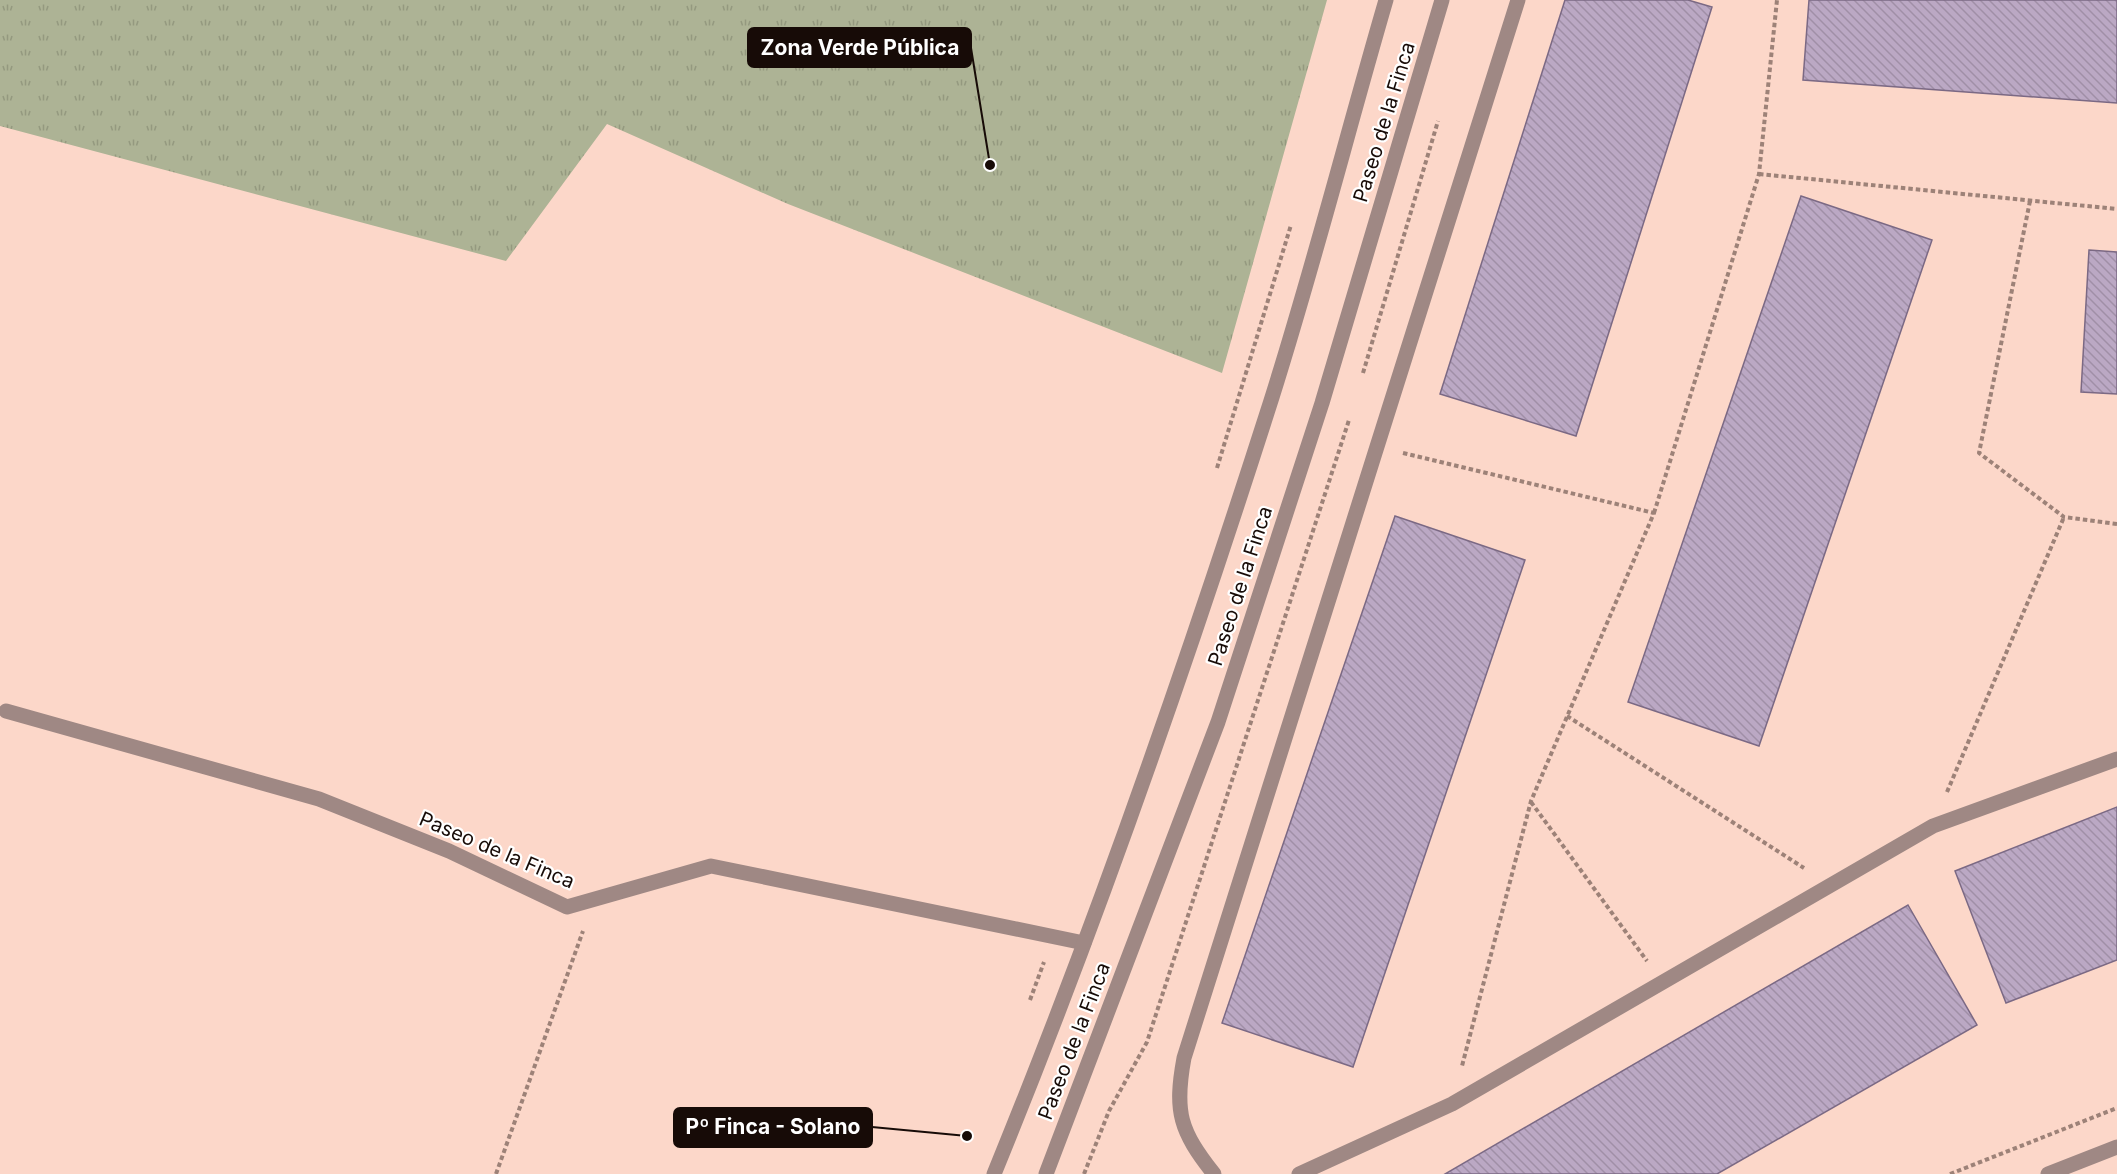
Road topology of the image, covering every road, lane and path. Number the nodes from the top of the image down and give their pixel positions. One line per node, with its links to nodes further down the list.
1 (1386, 0): 22 (street, Paseo de la Finca)
2 (1442, 0): 30 (street, Paseo de la Finca)
3 (1518, 0): 9 (street)
4 (1777, 0): 5 (path)
5 (1759, 174): 6 (path); 11 (path)
6 (2030, 201): 7 (path); 12 (path)
7 (2117, 210)
8 (1292, 222): 10 (path)
9 (1377, 447): 11 (path); 31 (street)
10 (1216, 471)
11 (1654, 513): 15 (path)
12 (2064, 517): 13 (path); 18 (path)
13 (2117, 524)
14 (6, 711): 20 (street, Paseo de la Finca)
15 (1567, 716): 17 (path); 19 (path)
16 (2117, 759): 18 (street)
17 (1531, 801): 23 (path); 25 (path)
18 (1933, 826): 19 (street)
19 (1830, 885): 23 (street)
20 (594, 900): 21 (street, Paseo de la Finca); 28 (path)
21 (1054, 936): 22 (street, Paseo de la Finca); 24 (path)
22 (1084, 943): 29 (street, Paseo de la Finca)
23 (1663, 982): 25 (street)
24 (1029, 1002)
25 (1452, 1104): 32 (street)
26 (2117, 1108): 33 (path)
27 (2117, 1147): 34 (street)
28 (496, 1174)
29 (994, 1174)
30 (1046, 1174)
31 (1214, 1174)
32 (1299, 1174)
33 (1950, 1174)
34 (2048, 1174)

